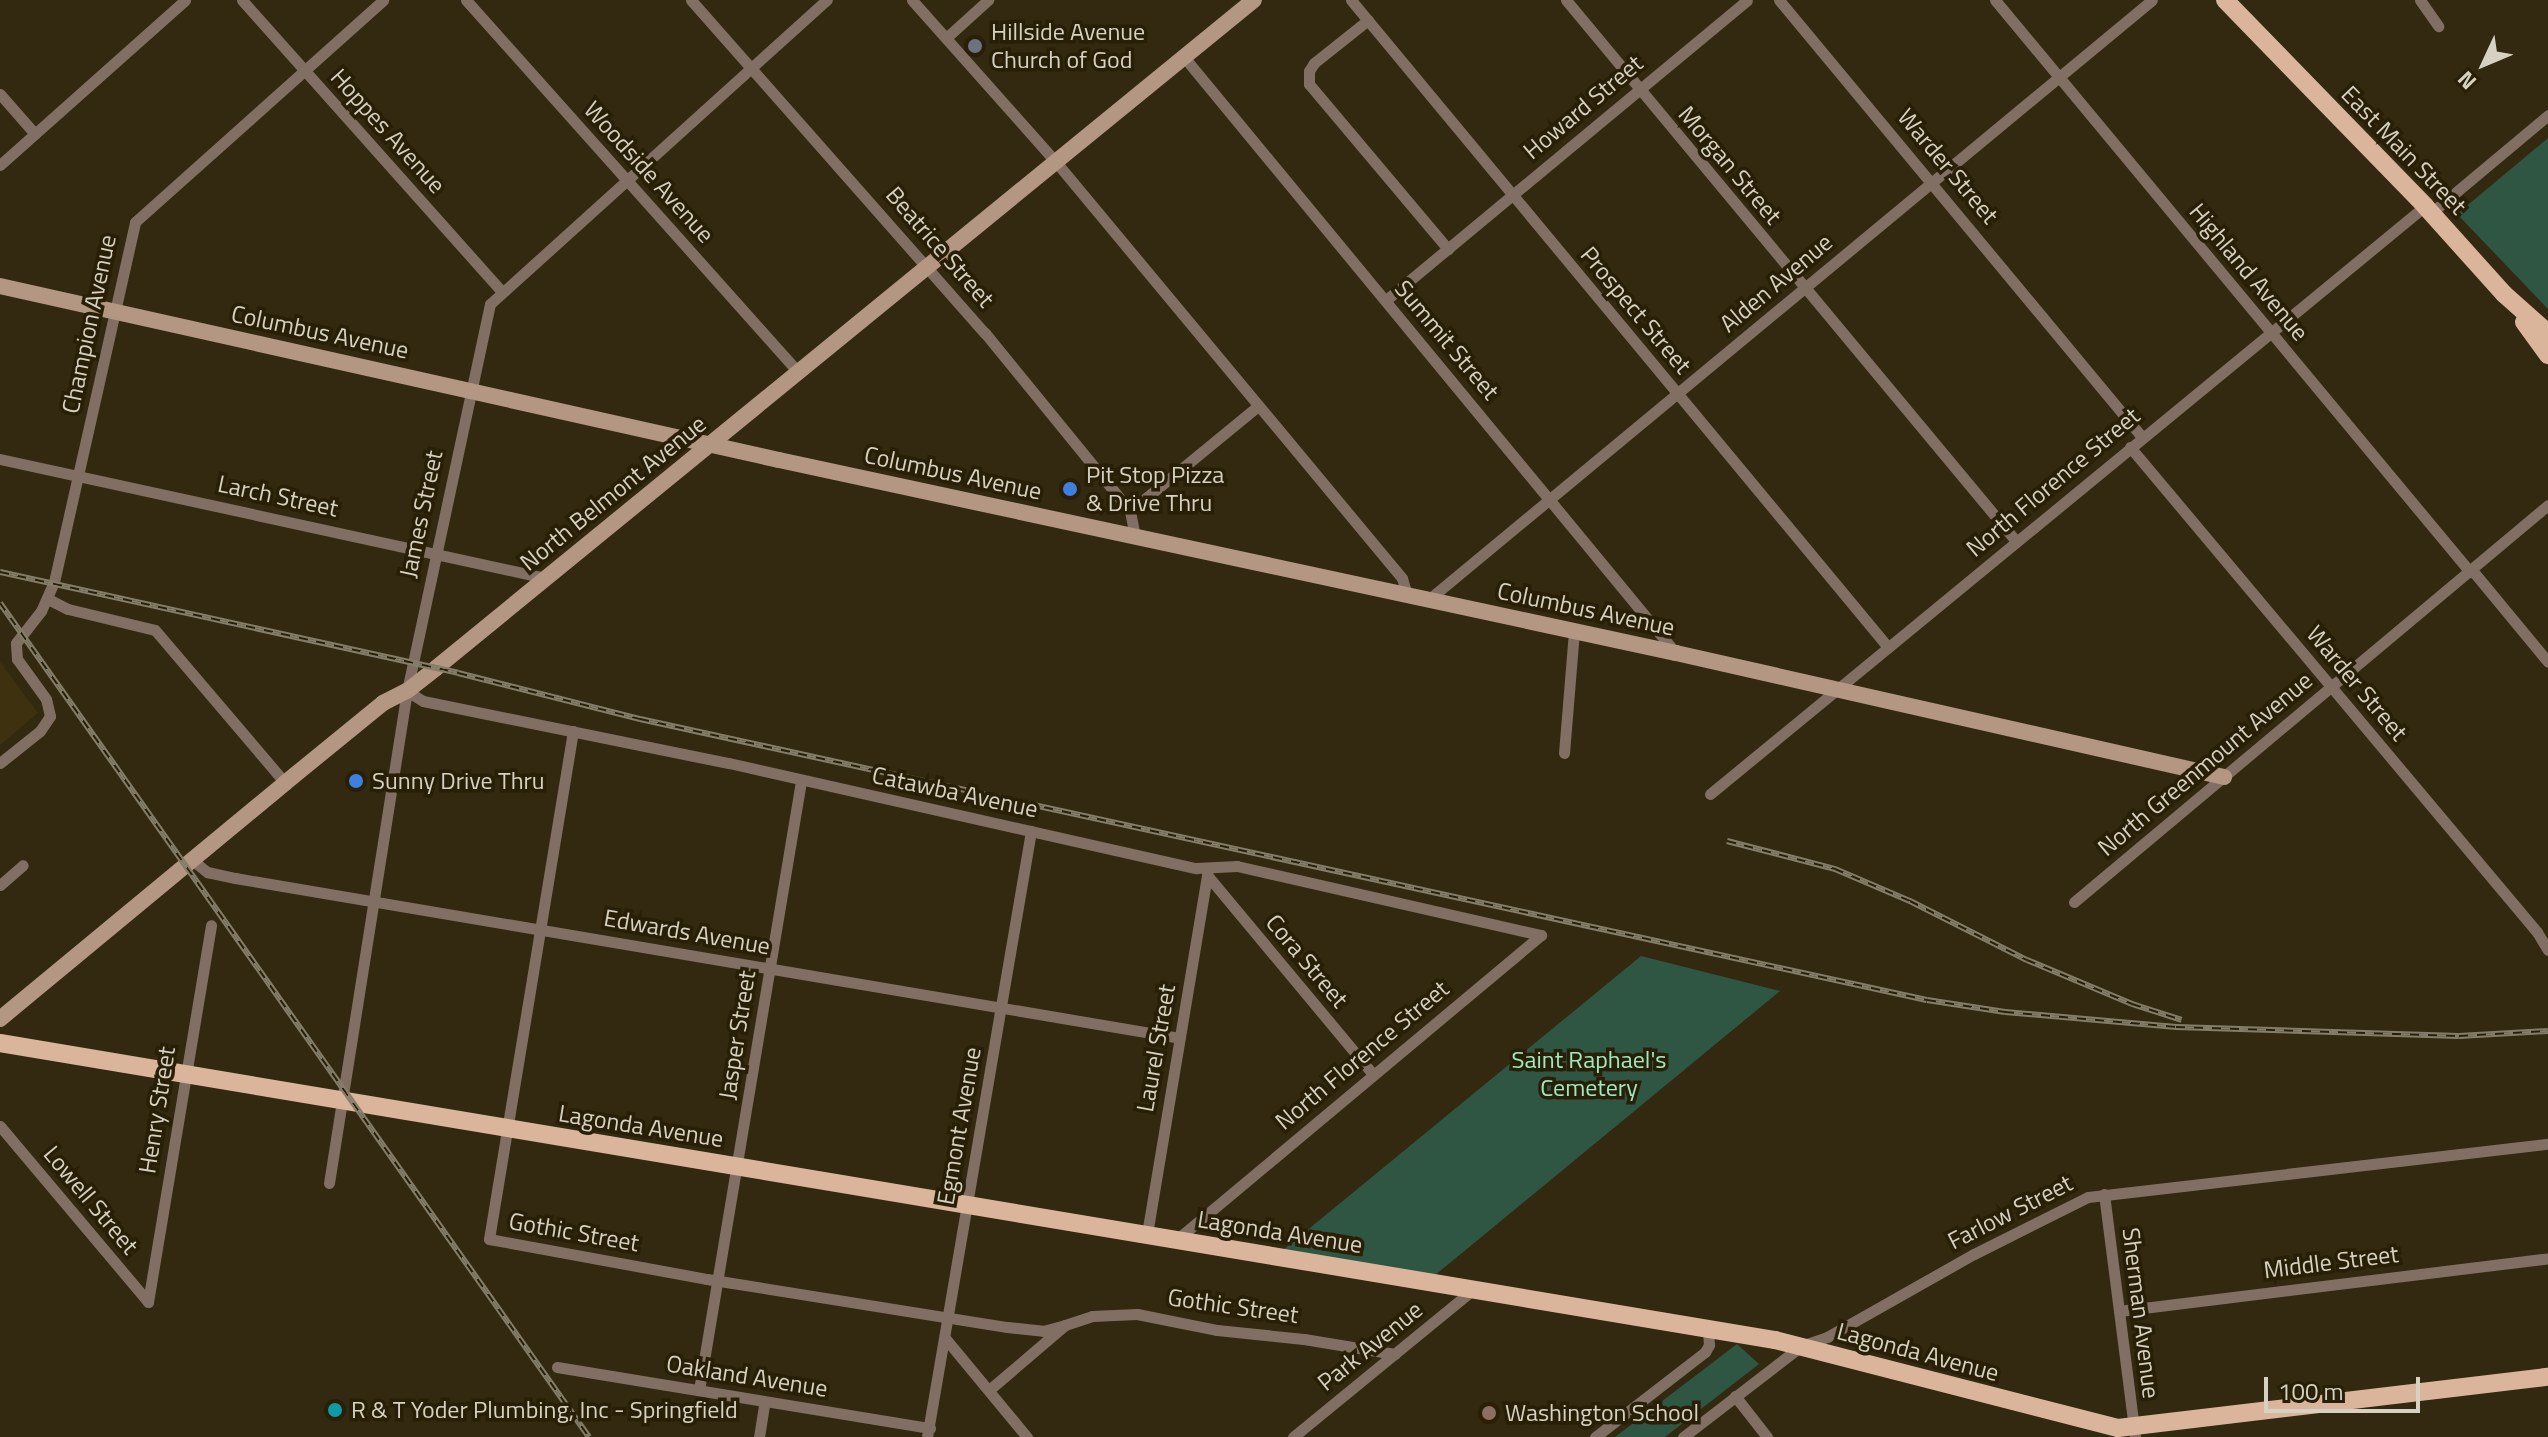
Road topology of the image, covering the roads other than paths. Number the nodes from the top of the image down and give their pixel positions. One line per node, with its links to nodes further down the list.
1 (185, 0): 28 (street)
2 (242, 0): 23 (street, Hoppes Avenue)
3 (383, 0): 23 (street, Champion Avenue)
4 (466, 0): 31 (street, Woodside Avenue)
5 (691, 0): 22 (street, Beatrice Street)
6 (827, 0): 22 (street, James Street)
7 (912, 0): 20 (street)
8 (988, 0): 20 (street)
9 (1254, 0): 21 (street, North Belmont Avenue)
10 (1351, 0): 18 (street, Prospect Street)
11 (1566, 0): 25 (street, Morgan Street)
12 (1747, 0): 25 (street, Howard Street)
13 (1779, 0): 32 (street, Warder Street)
14 (1995, 0): 24 (street, Highland Avenue)
15 (2152, 0): 24 (street, Alden Avenue)
16 (2225, 0): 34 (main road, East Main Street)
17 (2420, 0): 19 (street)
18 (1368, 20): 33 (street, Prospect Street); 35 (street)
19 (2438, 26)
20 (946, 38): 29 (street)
21 (1184, 57): 29 (street, North Belmont Avenue); 41 (street, Summit Street)
22 (751, 67): 31 (street, James Street); 36 (street, Beatrice Street)
23 (305, 70): 39 (street, Hoppes Avenue); 42 (street, Champion Avenue)
24 (2059, 77): 32 (street, Alden Avenue); 43 (street, Highland Avenue)
25 (1639, 89): 33 (street, Howard Street); 38 (street, Morgan Street)
26 (0, 94): 28 (street)
27 (2548, 115): 34 (street, North Florence Street)
28 (35, 134): 30 (street)
29 (1056, 162): 36 (street, North Belmont Avenue); 49 (street)
30 (0, 165)
31 (626, 179): 39 (street, James Street); 46 (street, Woodside Avenue)
32 (1931, 183): 38 (street, Alden Avenue); 50 (street, Warder Street)
33 (1513, 195): 35 (street, Howard Street); 48 (street, Prospect Street)
34 (2428, 209): 40 (main road, East Main Street); 43 (street, North Florence Street)
35 (1448, 249): 41 (street, Howard Street)
36 (929, 267): 46 (street, North Belmont Avenue); 57 (street, Beatrice Street)
37 (0, 286): 42 (street, Columbus Avenue)
38 (1804, 288): 48 (street, Alden Avenue); 59 (street, Morgan Street)
39 (501, 291): 47 (street, James Street)
40 (2504, 294): 44 (main road, East Main Street); 45 (main road)
41 (1386, 300): 55 (street, Summit Street)
42 (113, 311): 47 (street, Columbus Avenue); 54 (street, Champion Avenue)
43 (2270, 331): 50 (street, North Florence Street); 61 (street, Highland Avenue)
44 (2548, 333)
45 (2548, 355)
46 (799, 373): 51 (street, North Belmont Avenue)
47 (470, 390): 51 (street, Columbus Avenue); 60 (street, James Street)
48 (1678, 394): 55 (street, Alden Avenue); 67 (street, Prospect Street)
49 (1258, 406): 57 (street); 63 (street)
50 (2142, 437): 52 (street, North Florence Street)
51 (710, 444): 58 (street, Columbus Avenue); 62 (street, North Belmont Avenue)
52 (2130, 447): 59 (street, North Florence Street); 70 (street, Warder Street)
53 (0, 459): 54 (street, Larch Street)
54 (77, 475): 60 (street, Larch Street); 64 (street, Champion Avenue)
55 (1551, 499): 65 (street, Alden Avenue); 68 (street, Summit Street)
56 (2548, 505): 61 (street, North Greenmount Avenue)
57 (1130, 511): 58 (street, Beatrice Street)
58 (1135, 536): 63 (street, Columbus Avenue)
59 (2016, 541): 67 (street, North Florence Street)
60 (435, 553): 62 (street, Larch Street); 72 (street, James Street)
61 (2471, 571): 69 (street, Highland Avenue); 70 (street, North Greenmount Avenue)
62 (546, 578): 72 (street, North Belmont Avenue)
63 (1407, 596): 65 (street, Columbus Avenue)
64 (48, 599): 75 (street, Champion Avenue); 78 (street)
65 (1428, 600): 66 (street, Columbus Avenue)
66 (1574, 631): 68 (street, Columbus Avenue); 74 (street)
67 (1888, 647): 71 (street, North Florence Street)
68 (1676, 653): 71 (street, Columbus Avenue)
69 (2548, 662)
70 (2330, 688): 76 (street, North Greenmount Avenue); 91 (street, Warder Street)
71 (1836, 690): 76 (street, Columbus Avenue); 79 (street, North Florence Street)
72 (407, 691): 73 (street, Catawba Avenue); 78 (street, North Belmont Avenue); 85 (street, James Street)
73 (573, 731): 77 (street, Catawba Avenue); 90 (street, Gothic Street)
74 (1564, 753)
75 (0, 763)
76 (2224, 777): 86 (street, North Greenmount Avenue)
77 (801, 781): 80 (street, Catawba Avenue); 93 (street, Jasper Street)
78 (285, 783): 81 (street, North Belmont Avenue)
79 (1710, 794)
80 (1031, 831): 83 (street, Catawba Avenue); 94 (street, Egmont Avenue)
81 (191, 859): 85 (street, Edwards Avenue); 95 (street, North Belmont Avenue)
82 (23, 865): 84 (street)
83 (1207, 872): 89 (street, Catawba Avenue); 96 (street, Laurel Street); 98 (street, Cora Street)
84 (0, 885)
85 (374, 902): 90 (street, Edwards Avenue); 100 (street, James Street)
86 (2074, 902)
87 (2548, 923): 91 (street)
88 (211, 925): 99 (street, Henry Street)
89 (1495, 925): 98 (street, North Florence Street)
90 (539, 930): 93 (street, Edwards Avenue); 102 (street, Gothic Street)
91 (2537, 932): 92 (street, Warder Street)
92 (2548, 950)
93 (771, 969): 94 (street, Edwards Avenue); 104 (street, Jasper Street)
94 (1001, 1008): 96 (street, Edwards Avenue); 107 (street, Egmont Avenue)
95 (0, 1019)
96 (1180, 1038): 108 (street, Laurel Street)
97 (0, 1043): 99 (main road, Lagonda Avenue)
98 (1373, 1074): 109 (street, North Florence Street)
99 (186, 1075): 100 (main road, Lagonda Avenue); 113 (street, Henry Street)
100 (341, 1100): 102 (main road, Lagonda Avenue); 105 (street, James Street)
101 (0, 1126): 113 (street, Lowell Street)
102 (506, 1128): 104 (main road, Lagonda Avenue); 111 (street, Gothic Street)
103 (2548, 1144): 106 (street, Farlow Street)
104 (738, 1167): 107 (main road, Lagonda Avenue); 111 (street, Jasper Street)
105 (329, 1183)
106 (2104, 1194): 114 (street, Sherman Avenue); 119 (street, Farlow Street)
107 (968, 1205): 108 (main road, Lagonda Avenue); 115 (street, Egmont Avenue)
108 (1147, 1234): 109 (main road, Lagonda Avenue)
109 (1177, 1239): 112 (main road, Lagonda Avenue)
110 (2548, 1258): 114 (street, Middle Street)
111 (718, 1280): 115 (street, Gothic Street); 123 (street, Jasper Street)
112 (1474, 1288): 117 (main road, Lagonda Avenue); 120 (street, Park Avenue)
113 (148, 1302)
114 (2119, 1311): 127 (street, Sherman Avenue)
115 (949, 1317): 116 (street, Gothic Street); 118 (street, Egmont Avenue)
116 (1065, 1325): 120 (street, Gothic Street); 124 (street, Gothic Street)
117 (1708, 1329): 119 (main road, Lagonda Avenue); 132 (street)
118 (945, 1338): 124 (street); 128 (street, Egmont Avenue)
119 (1801, 1346): 125 (street, Farlow Street); 127 (main road, Lagonda Avenue)
120 (1395, 1354): 131 (street, Park Avenue)
121 (557, 1367): 123 (street, Oakland Avenue)
122 (2548, 1378): 127 (main road, Lagonda Avenue)
123 (699, 1390): 126 (street, Oakland Avenue)
124 (989, 1390): 130 (street)
125 (1735, 1396): 133 (street, Farlow Street); 134 (street)
126 (765, 1401): 128 (street, Oakland Avenue); 129 (street)
127 (2134, 1432)
128 (928, 1433)
129 (759, 1437)
130 (1027, 1437)
131 (1293, 1437)
132 (1595, 1437)
133 (1683, 1437)
134 (1767, 1437)

